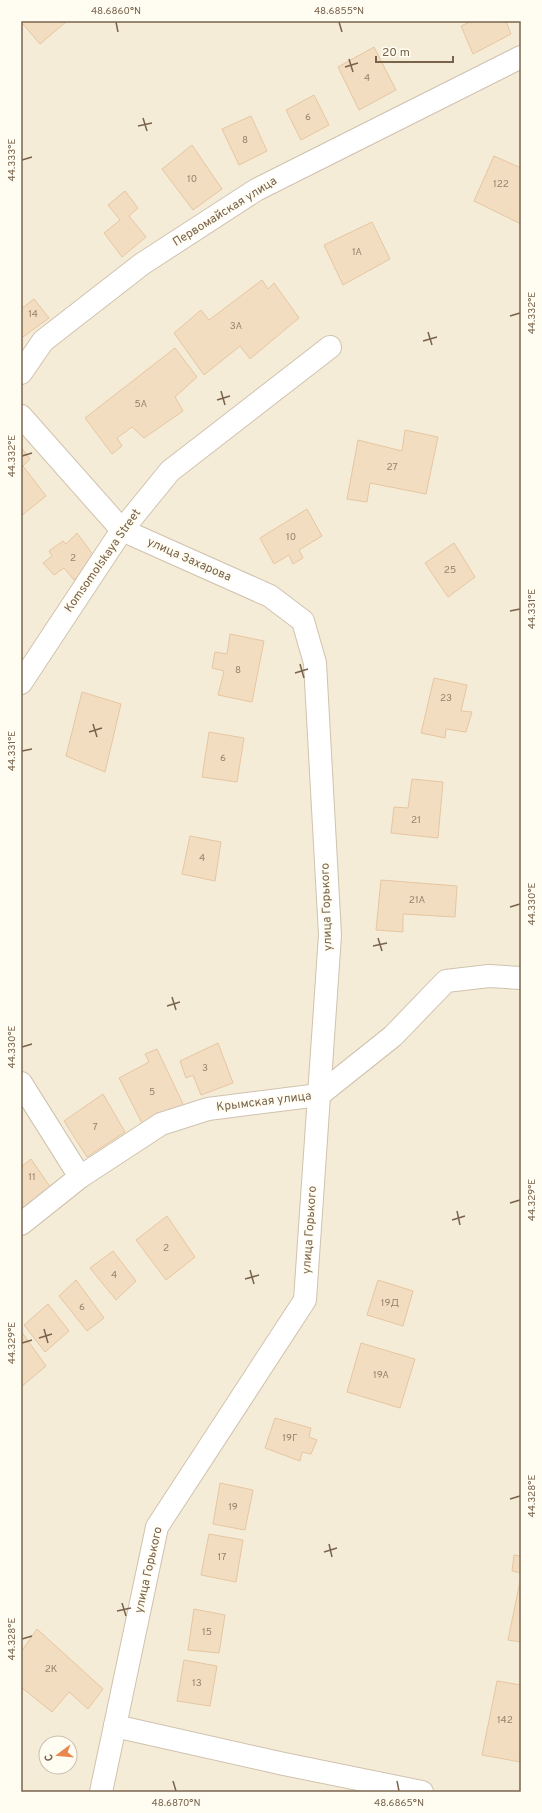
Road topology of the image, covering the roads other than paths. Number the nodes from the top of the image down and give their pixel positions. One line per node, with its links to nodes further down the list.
1 (521, 58): 3 (street, Первомайская улица)
2 (330, 347): 5 (street, Komsomolskaya Street)
3 (21, 373)
4 (21, 416): 5 (street, улица Захарова)
5 (122, 530): 6 (street, улица Захарова); 7 (street, Komsomolskaya Street)
6 (303, 621): 10 (street, улица Горького)
7 (21, 683)
8 (521, 978): 10 (street, Крымская улица)
9 (21, 1083): 11 (street)
10 (319, 1095): 11 (street, Крымская улица); 13 (street, улица Горького)
11 (80, 1177): 12 (street, Крымская улица)
12 (21, 1224)
13 (115, 1726): 14 (street, улица Горького); 15 (street)
14 (101, 1792)
15 (422, 1792)

